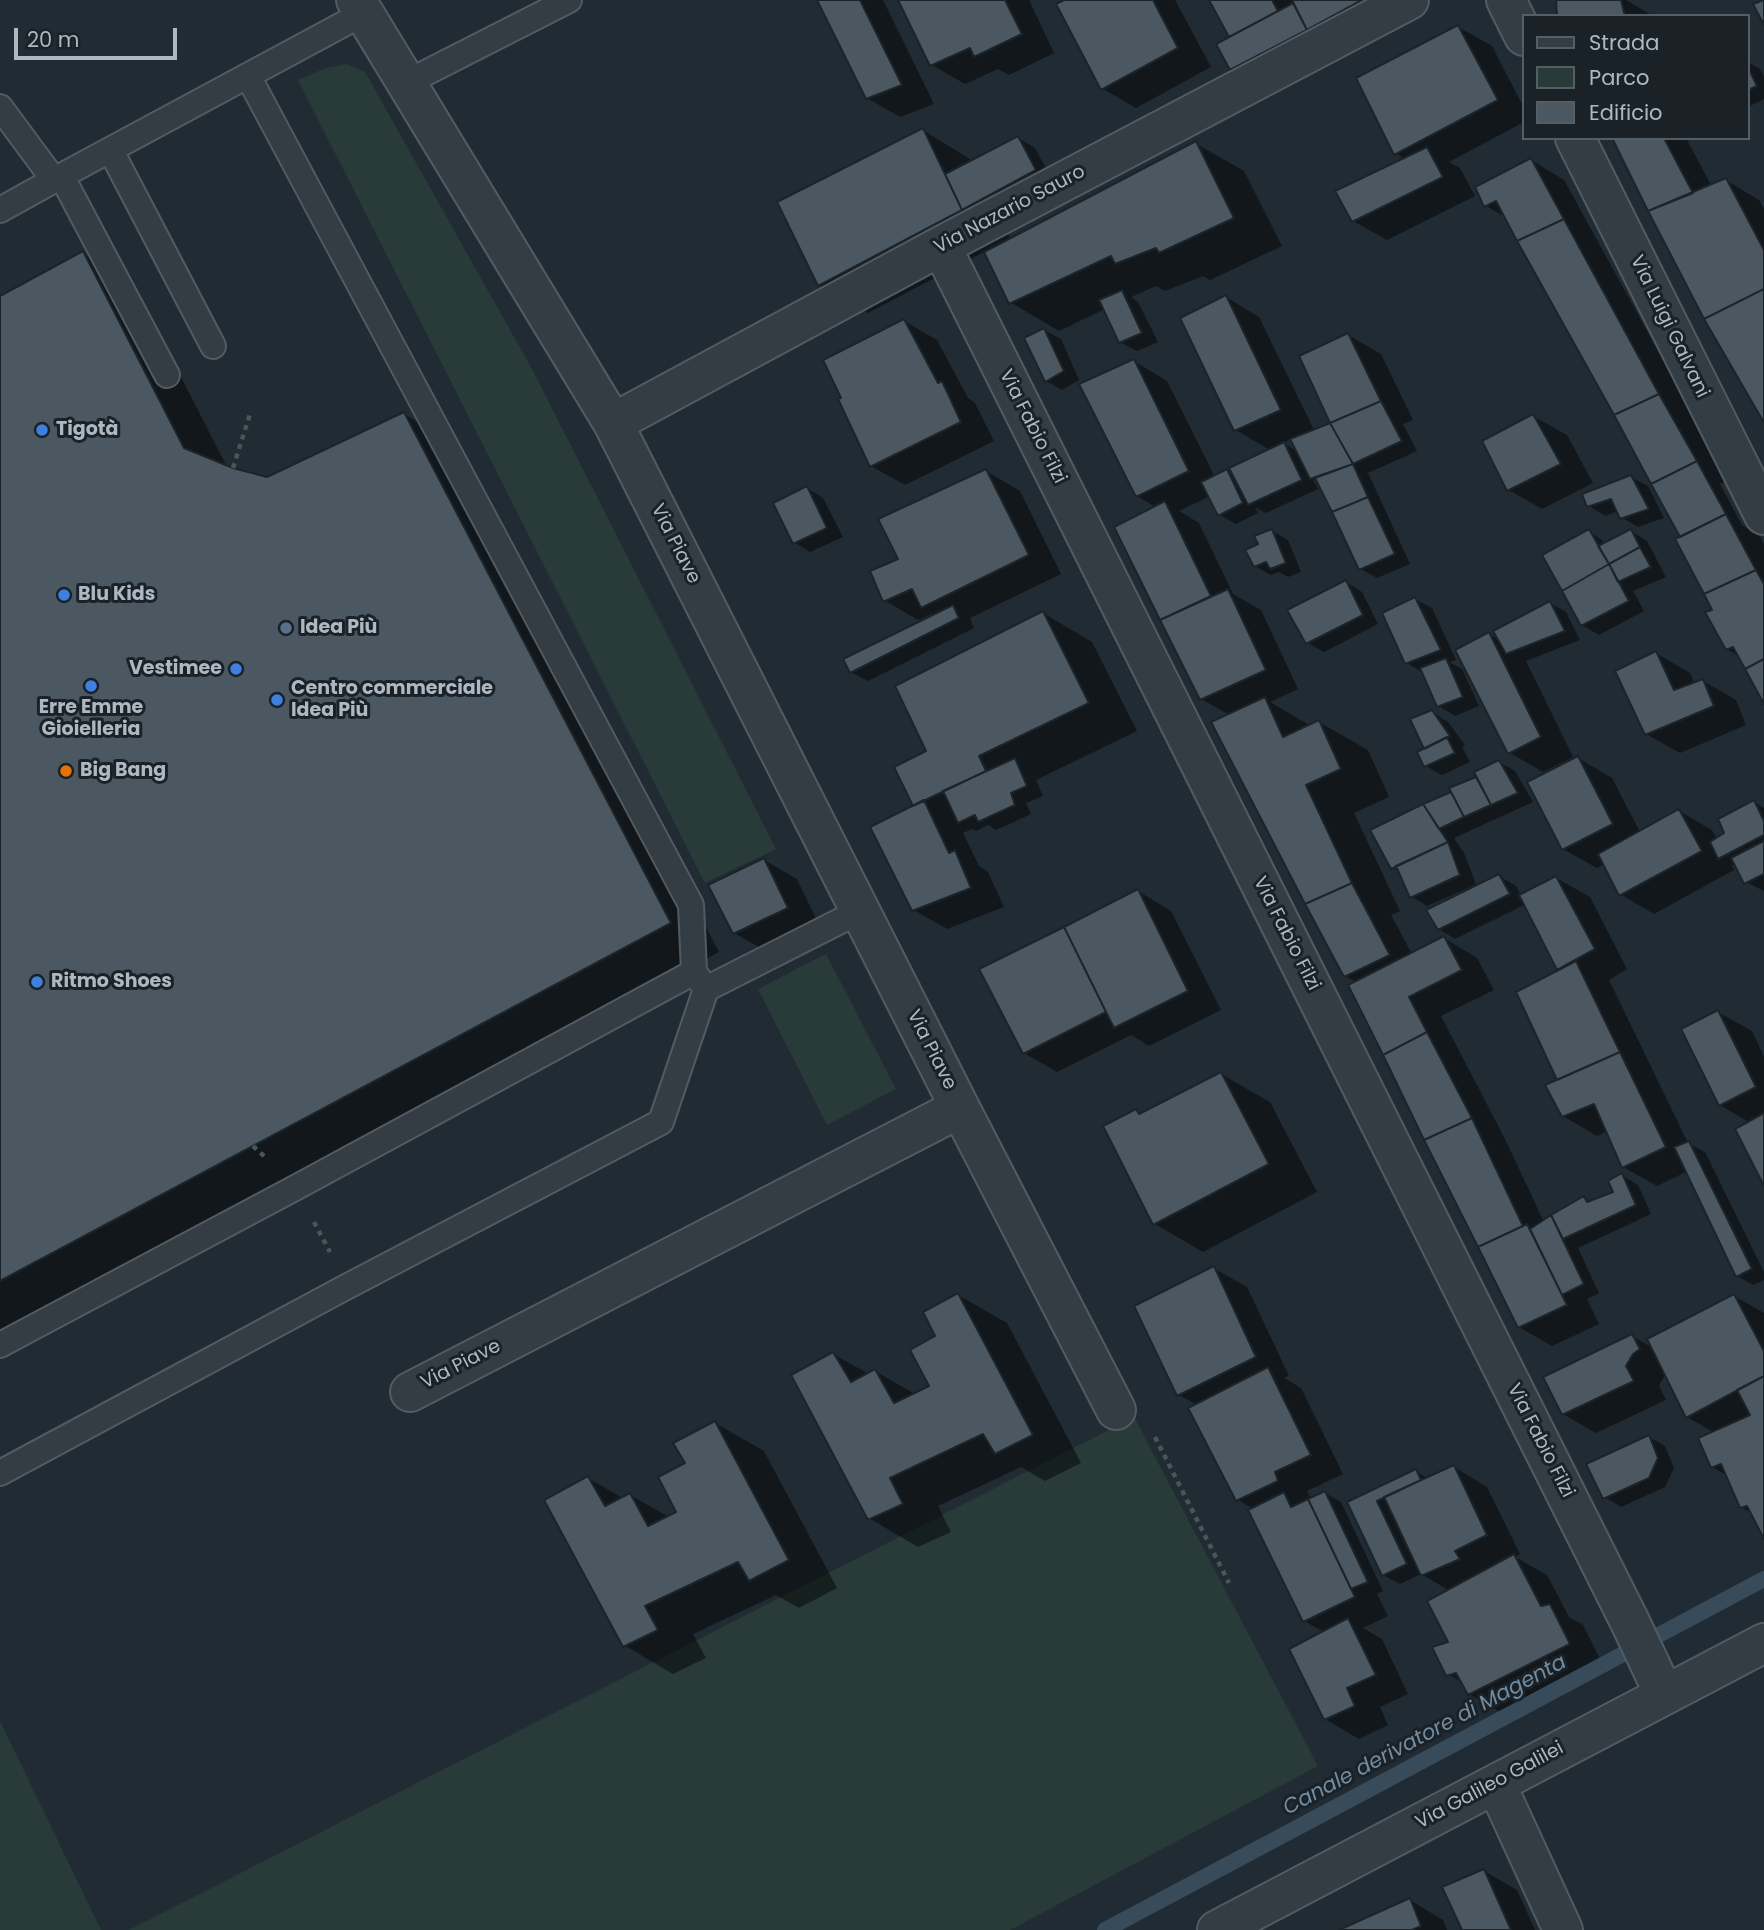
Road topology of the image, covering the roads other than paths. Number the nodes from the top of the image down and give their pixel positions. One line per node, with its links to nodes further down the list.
1 (569, 0): 7 (lane)
2 (1409, 0): 13 (street, Via Nazario Sauro)
3 (1506, 0): 5 (street)
4 (360, 7): 6 (lane); 7 (street, Via Piave)
5 (1522, 32)
6 (248, 76): 10 (lane); 20 (lane)
7 (406, 83): 16 (street, Via Piave)
8 (0, 107): 11 (lane)
9 (1576, 140): 17 (street, Via Luigi Galvani)
10 (111, 151): 11 (lane); 14 (lane)
11 (58, 179): 12 (lane); 15 (lane)
12 (0, 210)
13 (941, 246): 16 (street, Via Nazario Sauro); 27 (street, Via Fabio Filzi)
14 (213, 346)
15 (167, 375)
16 (613, 423): 19 (street, Via Piave)
17 (1753, 468): 18 (street, Via Luigi Galvani)
18 (1764, 515)
19 (860, 911): 20 (lane); 21 (street, Via Piave)
20 (700, 980): 22 (lane); 25 (lane)
21 (960, 1108): 23 (street, Via Piave); 24 (street, Via Piave)
22 (0, 1345)
23 (410, 1392)
24 (1116, 1410)
25 (0, 1473)
26 (1764, 1643): 27 (street, Via Galileo Galilei)
27 (1659, 1683): 28 (street, Via Galileo Galilei)
28 (1496, 1784): 29 (street, Via Galileo Galilei); 30 (street)
29 (1217, 1930)
30 (1563, 1930)

